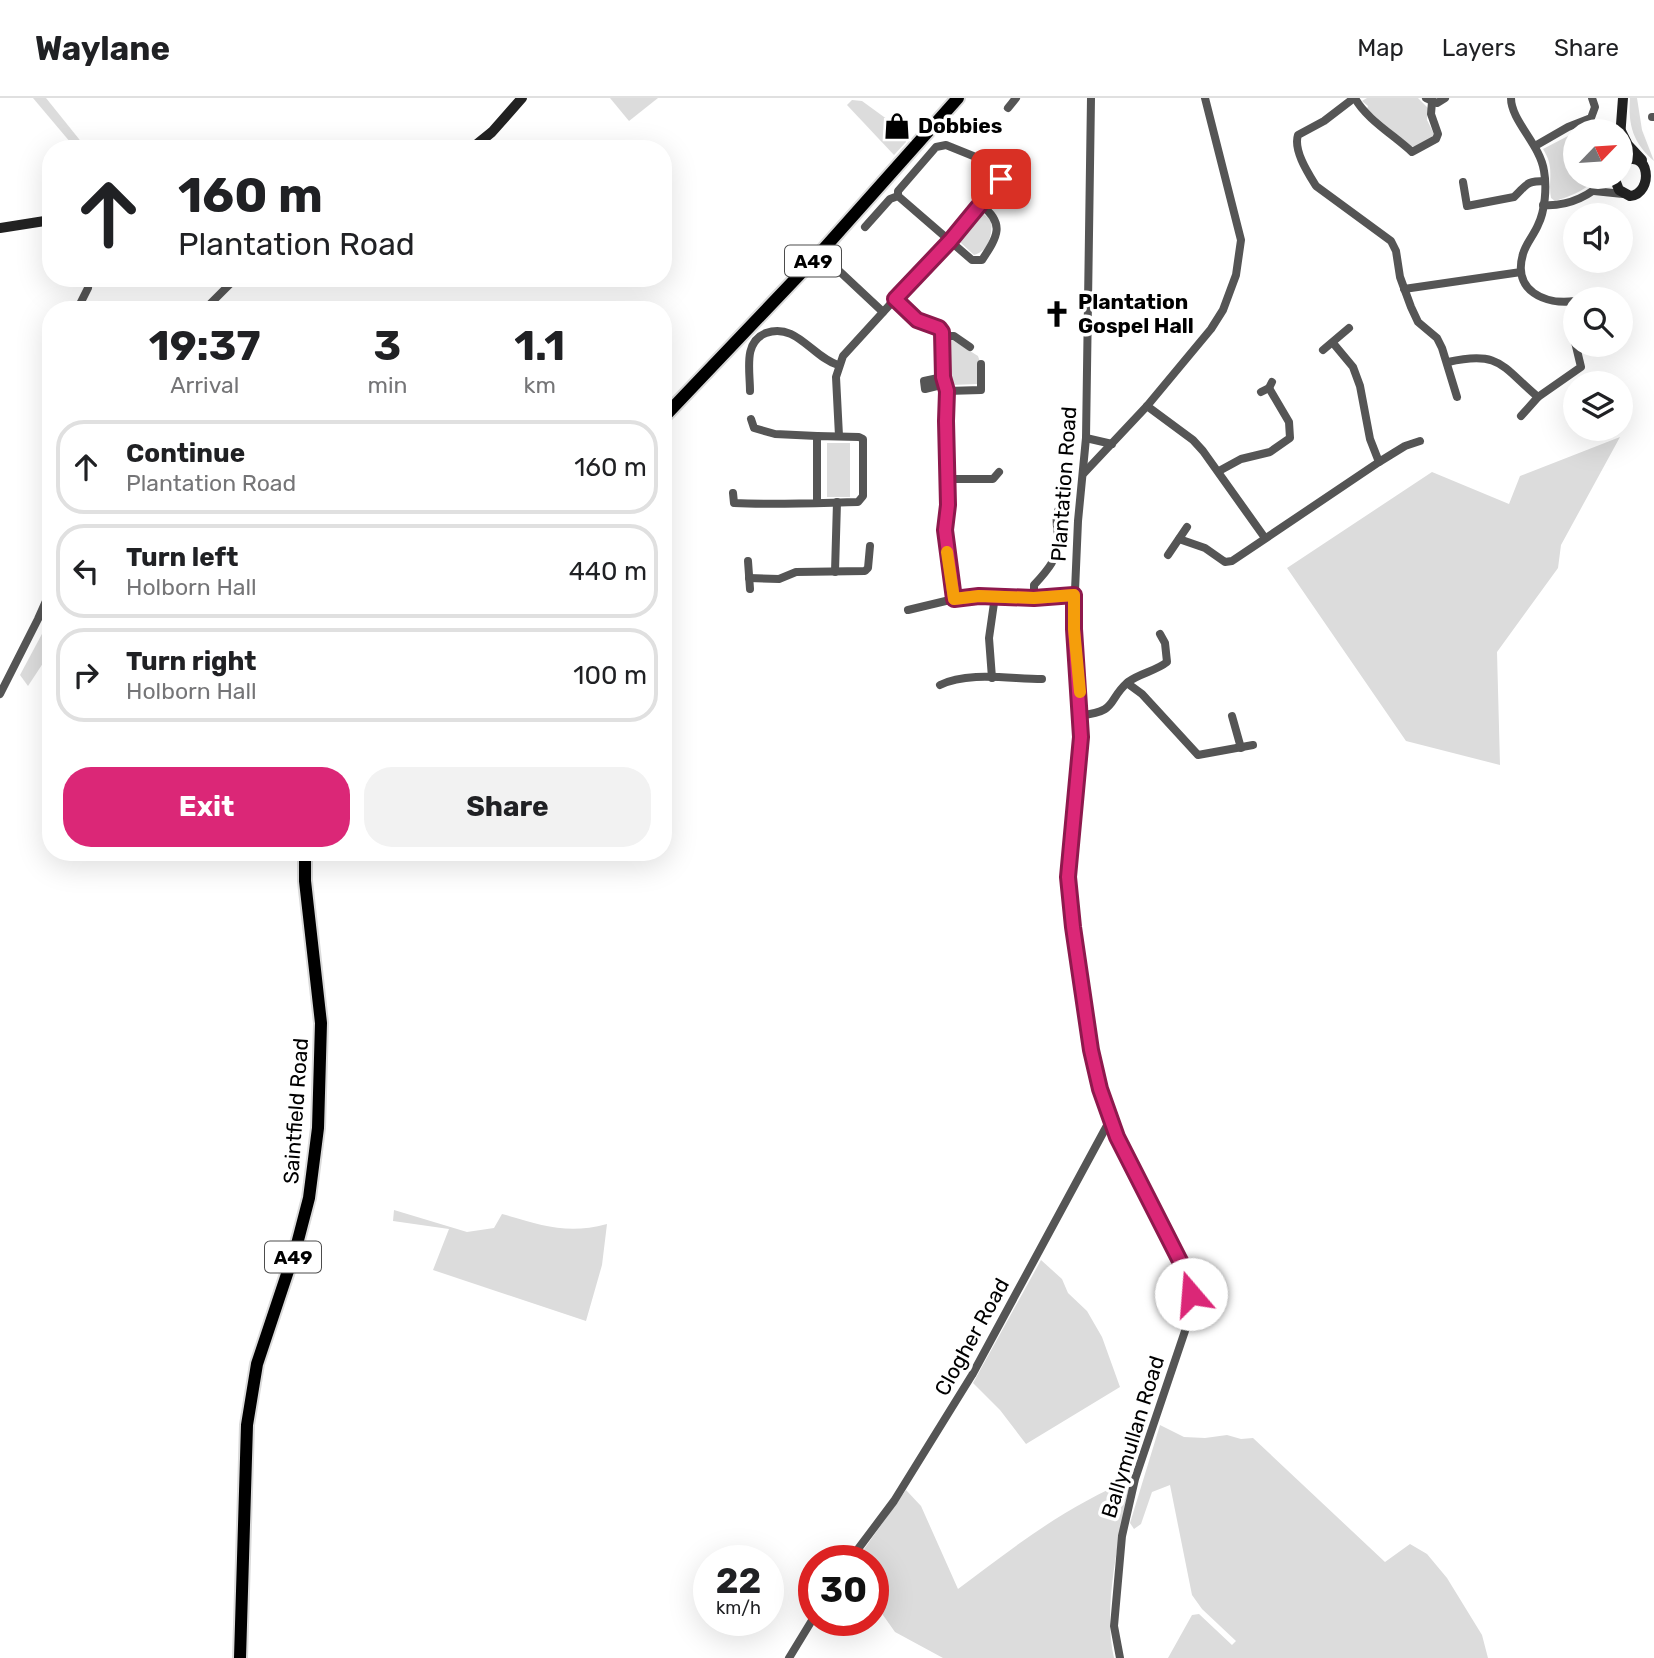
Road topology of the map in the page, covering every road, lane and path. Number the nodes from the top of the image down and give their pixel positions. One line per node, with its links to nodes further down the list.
1 (522, 98): 12 (main road)
2 (958, 98): 33 (main road, A49)
3 (1091, 98): 63 (street, Plantation Road)
4 (1205, 98): 57 (street)
5 (1355, 98): 10 (street); 36 (street)
6 (1445, 98): 10 (street)
7 (1511, 98): 13 (street)
8 (1592, 98): 13 (street)
9 (1623, 98): 11 (main road)
10 (1429, 100)
11 (1622, 119)
12 (482, 140)
13 (1535, 146): 18 (street)
14 (1633, 150): 16 (main road)
15 (1633, 158): 16 (main road)
16 (1643, 161): 17 (main road)
17 (1653, 179): 25 (main road)
18 (1545, 181): 19 (street); 28 (street)
19 (1463, 182)
20 (1597, 189): 22 (street)
21 (1620, 189): 23 (main road)
22 (1594, 191): 23 (street); 28 (street)
23 (1624, 194): 25 (main road)
24 (898, 196): 27 (street); 30 (street); 32 (street)
25 (1636, 196): 26 (main road)
26 (1654, 198)
27 (981, 205): 32 (street); 32 (street)
28 (1543, 205): 34 (street)
29 (42, 221): 31 (main road)
30 (864, 227)
31 (0, 228)
32 (950, 241): 37 (street)
33 (820, 253): 40 (street); 58 (main road, A49)
34 (1521, 272): 36 (street); 39 (street)
35 (227, 287): 38 (street)
36 (1405, 289): 49 (street)
37 (895, 299): 40 (street); 44 (street)
38 (213, 301)
39 (1563, 302)
40 (883, 312): 51 (street)
41 (783, 319): 43 (street)
42 (1349, 328): 45 (street)
43 (781, 329): 51 (street); 54 (street)
44 (943, 336): 46 (street); 52 (street)
45 (1333, 343): 47 (street); 66 (street)
46 (970, 347)
47 (1323, 350)
48 (1579, 357): 56 (street)
49 (1448, 362): 55 (street); 56 (street)
50 (981, 364): 52 (street)
51 (838, 365): 62 (street)
52 (945, 384): 69 (street)
53 (1267, 387): 67 (street)
54 (750, 391)
55 (1457, 397)
56 (1538, 397): 59 (street)
57 (1147, 406): 65 (street); 67 (street)
58 (672, 409)
59 (1521, 416)
60 (751, 427): 61 (street)
61 (817, 436): 62 (street); 72 (street)
62 (839, 436): 73 (street)
63 (1087, 438): 65 (street); 68 (street, Plantation Road)
64 (1420, 441): 66 (street)
65 (1112, 444): 68 (street)
66 (1379, 462): 76 (street)
67 (1219, 471): 76 (street)
68 (1084, 473): 84 (street, Plantation Road)
69 (947, 478): 70 (street); 87 (street)
70 (995, 479)
71 (733, 493): 72 (street)
72 (817, 502): 73 (street)
73 (838, 502): 81 (street)
74 (1059, 508): 86 (street)
75 (1187, 527): 77 (street)
76 (1265, 538): 77 (street)
77 (1179, 539): 79 (street)
78 (870, 546): 81 (street)
79 (1168, 555)
80 (748, 561): 82 (street)
81 (835, 572): 82 (street)
82 (749, 578): 83 (street)
83 (750, 589)
84 (1074, 595): 86 (street); 96 (street, Plantation Road)
85 (995, 596): 86 (street); 87 (street); 91 (street)
86 (1034, 598)
87 (954, 599): 88 (street)
88 (908, 610)
89 (42, 611): 95 (street)
90 (1160, 634): 93 (street)
91 (992, 678): 92 (street); 94 (street)
92 (1042, 679)
93 (1127, 683): 96 (street); 99 (street)
94 (940, 685)
95 (0, 694)
96 (1081, 715): 101 (street, Plantation Road)
97 (1232, 716): 99 (street)
98 (1253, 745): 99 (street)
99 (1241, 748)
100 (305, 861): 104 (main road, Saintfield Road / A49)
101 (1110, 1120): 102 (street, Clogher Road); 106 (street, Ballymullan Road)
102 (861, 1545)
103 (802, 1636): 105 (street)
104 (240, 1658)
105 (789, 1658)
106 (1120, 1658)

